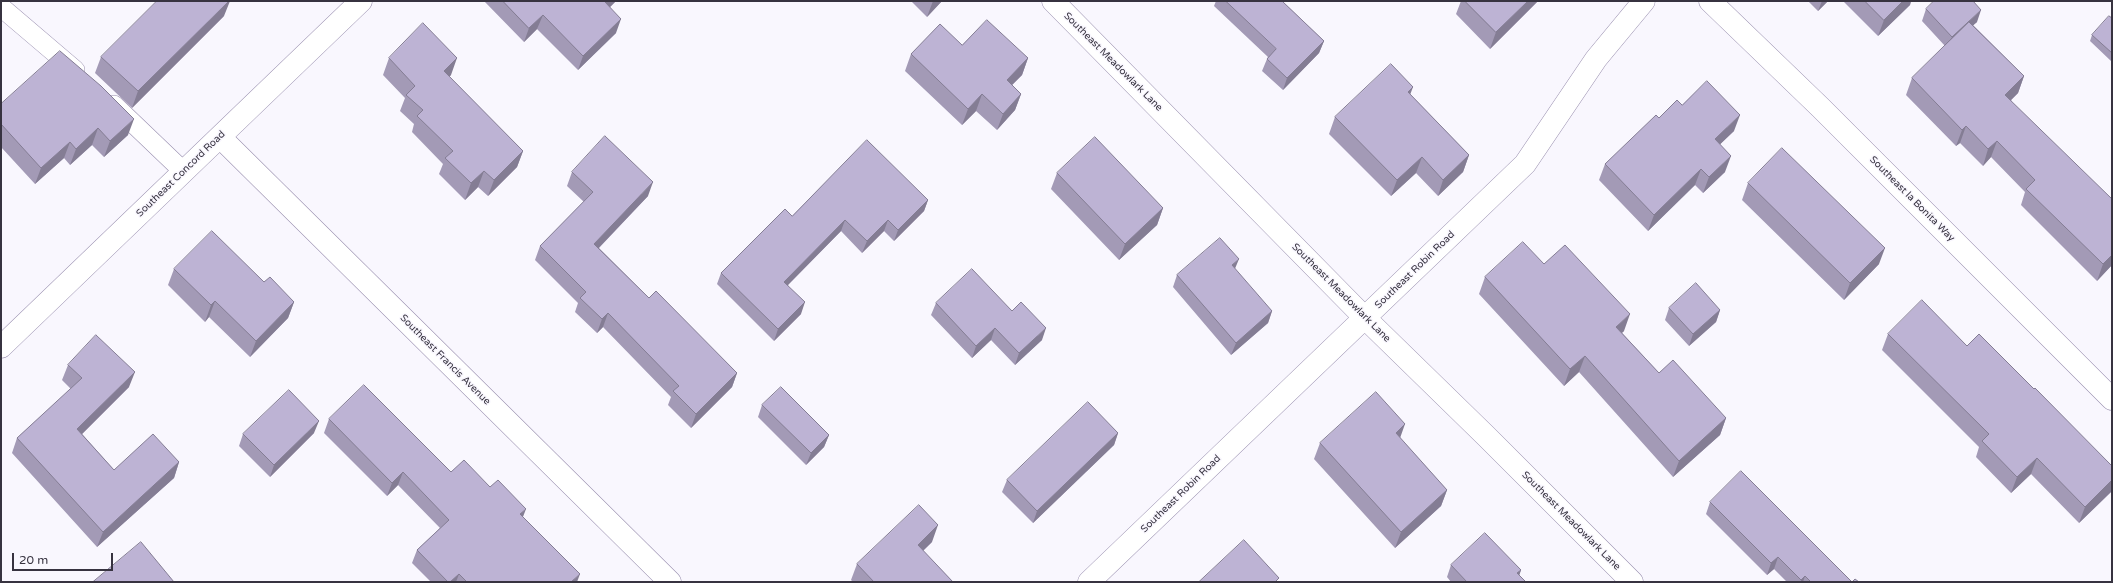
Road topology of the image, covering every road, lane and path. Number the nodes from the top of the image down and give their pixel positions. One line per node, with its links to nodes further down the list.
1 (361, 1): 6 (street, Southeast Concord Road)
2 (1053, 1): 8 (street, Southeast Meadowlark Lane)
3 (1644, 1): 8 (street, Southeast Robin Road)
4 (1710, 1): 10 (street, Southeast la Bonita Way)
5 (1, 6): 7 (lane)
6 (220, 138): 7 (street, Southeast Concord Road); 11 (street, Southeast Francis Avenue)
7 (184, 172): 9 (street, Southeast Concord Road)
8 (1365, 318): 12 (street, Southeast Robin Road); 13 (street, Southeast Meadowlark Lane)
9 (1, 347)
10 (2112, 399)
11 (670, 582)
12 (1089, 582)
13 (1632, 582)

